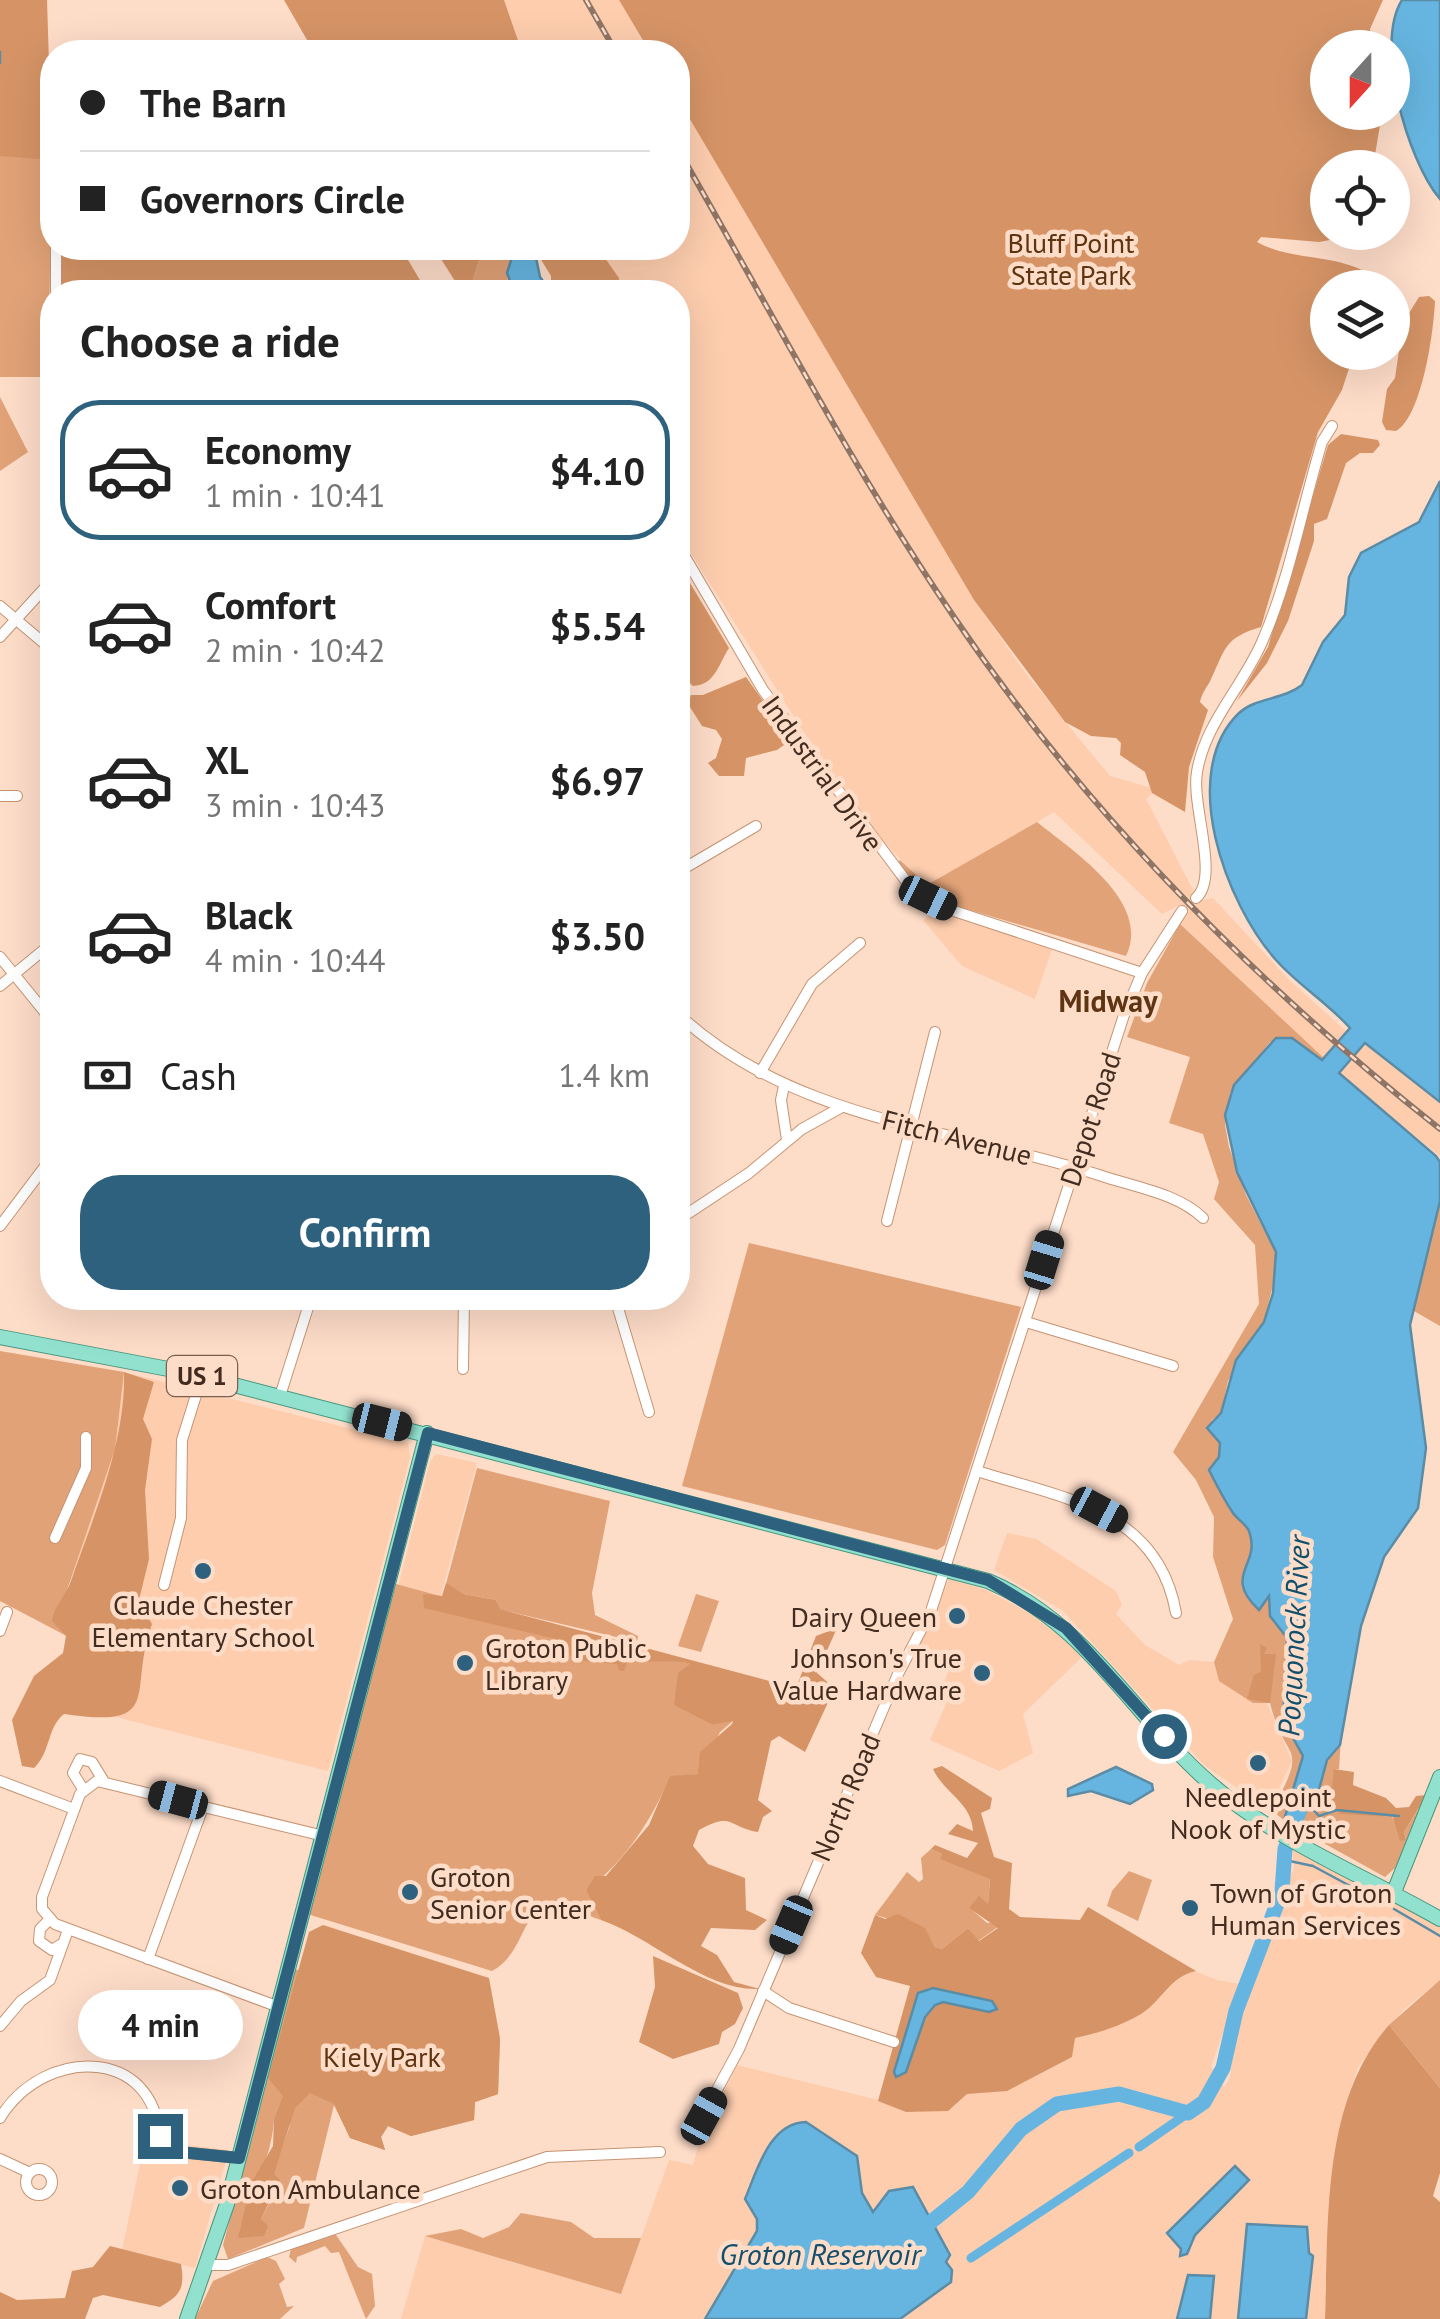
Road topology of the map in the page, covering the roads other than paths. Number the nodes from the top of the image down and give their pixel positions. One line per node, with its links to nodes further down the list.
1 (1332, 426): 12 (street)
2 (690, 567): 17 (street, Industrial Drive)
3 (40, 592): 5 (street)
4 (0, 606): 5 (street)
5 (14, 618): 6 (street); 7 (street)
6 (0, 637)
7 (40, 640)
8 (0, 796): 9 (street)
9 (17, 796)
10 (756, 826): 11 (street)
11 (690, 865)
12 (1196, 898)
13 (1182, 910): 17 (street, Depot Road)
14 (860, 943): 23 (street)
15 (40, 952): 18 (street)
16 (0, 957): 18 (street)
17 (1142, 973): 28 (street, Depot Road)
18 (14, 974): 19 (street); 20 (street)
19 (0, 986)
20 (40, 1006)
21 (690, 1024): 23 (street, Fitch Avenue)
22 (936, 1032): 26 (street)
23 (760, 1074): 24 (street, Fitch Avenue)
24 (784, 1086): 25 (street, Fitch Avenue); 27 (street)
25 (840, 1108): 26 (street, Fitch Avenue); 27 (street)
26 (912, 1125): 28 (street, Fitch Avenue); 32 (street)
27 (787, 1140): 30 (street)
28 (1073, 1167): 31 (street, Fitch Avenue); 37 (street, Depot Road)
29 (40, 1173): 33 (street)
30 (690, 1212)
31 (1203, 1218)
32 (888, 1221)
33 (0, 1226)
34 (307, 1310): 42 (street)
35 (464, 1310): 40 (street)
36 (619, 1310): 43 (street)
37 (1026, 1322): 39 (street); 46 (street, Depot Road)
38 (0, 1337): 41 (main road, US 1)
39 (1173, 1366)
40 (463, 1369)
41 (202, 1376): 42 (main road, US 1); 49 (street)
42 (280, 1396): 44 (main road, US 1)
43 (649, 1412)
44 (428, 1433): 48 (main road, US 1); 59 (main road)
45 (86, 1438): 47 (street)
46 (977, 1472): 48 (street, Depot Road); 51 (street)
47 (55, 1538)
48 (947, 1566): 60 (main road, US 1); 66 (street, North Road)
49 (164, 1585)
50 (8, 1612): 52 (street)
51 (1176, 1613)
52 (0, 1631)
53 (1440, 1778): 60 (main road)
54 (103, 1780): 56 (street); 56 (street); 57 (street)
55 (0, 1782): 58 (street)
56 (83, 1789): 58 (street)
57 (203, 1807): 59 (street); 65 (street)
58 (74, 1809): 62 (street)
59 (324, 1836): 67 (main road)
60 (1394, 1892): 61 (main road, US 1)
61 (1440, 1919)
62 (49, 1920): 63 (street); 64 (street)
63 (68, 1930): 64 (street); 65 (street)
64 (61, 1944): 68 (street)
65 (148, 1959): 67 (street)
66 (763, 1991): 69 (street); 71 (street, North Road)
67 (279, 2007): 73 (main road)
68 (0, 2026)
69 (894, 2042)
70 (0, 2118): 73 (street)
71 (692, 2136)
72 (660, 2152): 76 (street)
73 (239, 2158): 76 (main road)
74 (0, 2159): 75 (street)
75 (30, 2173)
76 (208, 2265): 77 (main road)
77 (188, 2319)

